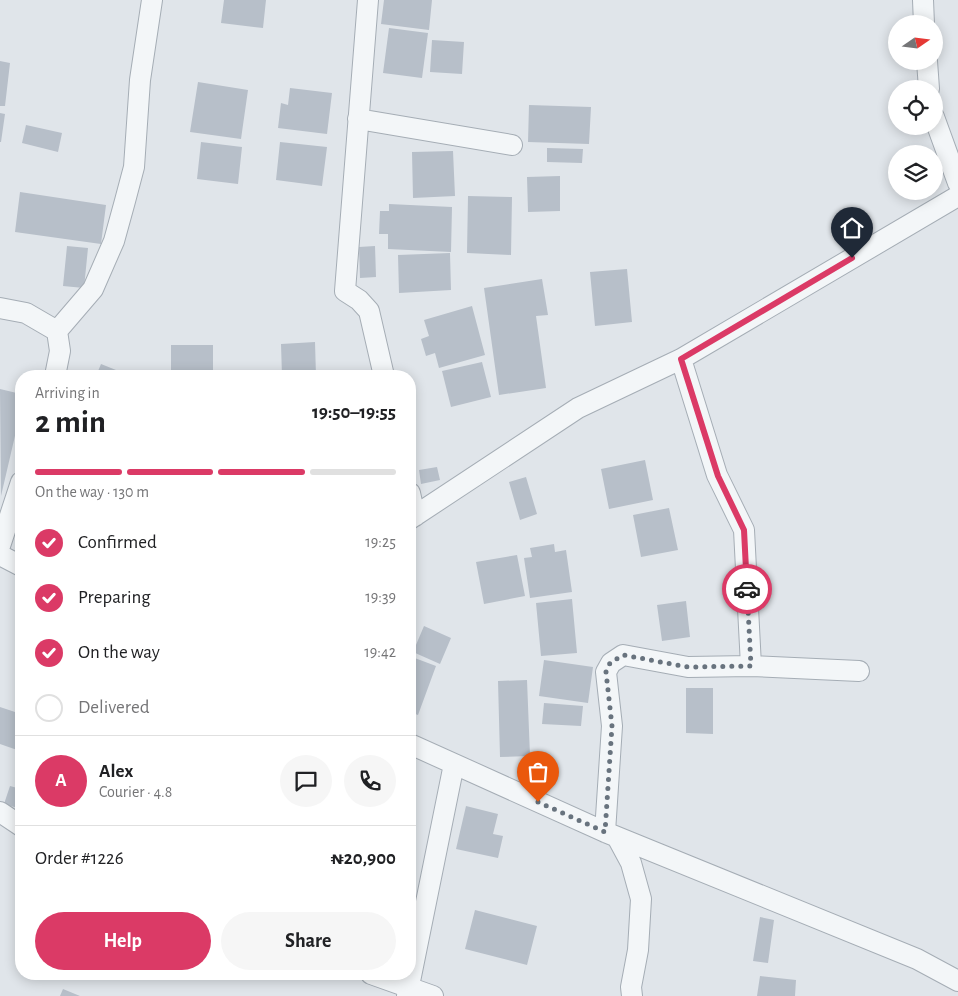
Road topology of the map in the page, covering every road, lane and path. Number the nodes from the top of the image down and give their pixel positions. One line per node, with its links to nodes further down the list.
1 (152, 0): 11 (street)
2 (368, 0): 5 (street)
3 (922, 0): 4 (street)
4 (923, 15)
5 (358, 119): 7 (street); 14 (street)
6 (941, 135): 8 (street)
7 (512, 145)
8 (958, 183)
9 (958, 196): 12 (street)
10 (0, 308): 11 (street)
11 (57, 331): 13 (street)
12 (681, 359): 16 (street); 20 (street)
13 (56, 370)
14 (383, 370)
15 (15, 500): 17 (street)
16 (416, 514)
17 (0, 546)
18 (0, 555): 19 (street)
19 (15, 563)
20 (751, 666): 21 (street); 26 (street)
21 (859, 671)
22 (416, 747): 23 (street)
23 (454, 764): 26 (street); 27 (street)
24 (0, 812): 25 (street)
25 (15, 822)
26 (611, 835): 28 (street); 32 (street)
27 (416, 948)
28 (956, 973)
29 (383, 980): 30 (street)
30 (407, 992): 31 (street)
31 (432, 996)
32 (632, 996)

